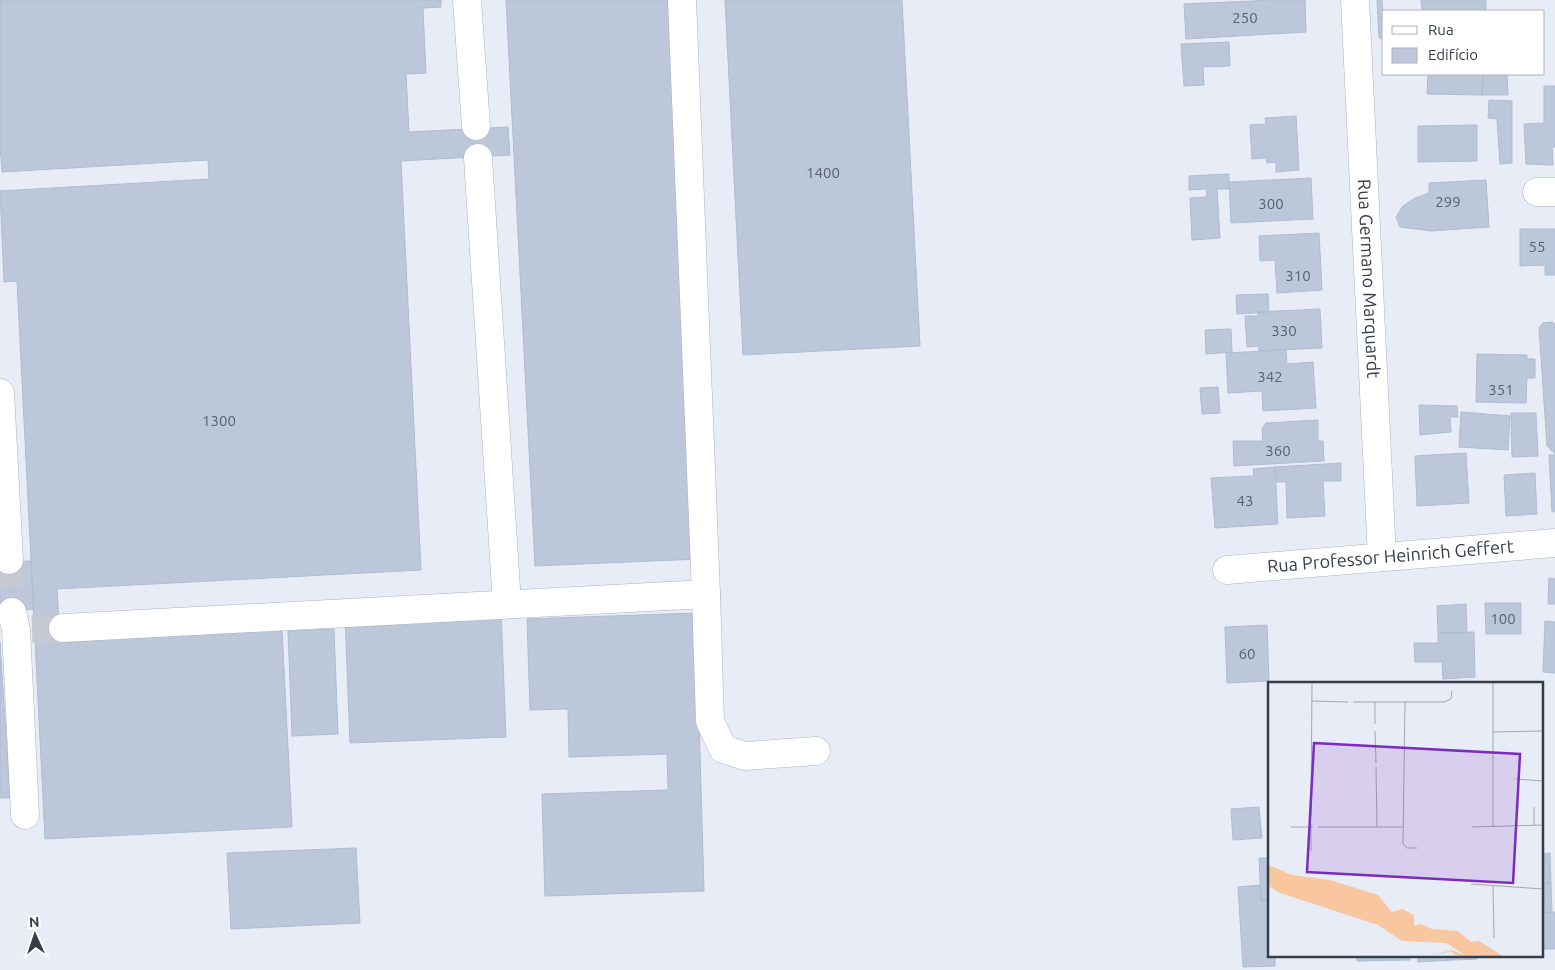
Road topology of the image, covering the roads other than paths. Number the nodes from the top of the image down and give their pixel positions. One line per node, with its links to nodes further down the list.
1 (468, 0): 4 (street)
2 (682, 0): 11 (street)
3 (1355, 0): 8 (street, Rua Germano Marquardt)
4 (476, 126)
5 (478, 158): 12 (street)
6 (0, 393): 9 (street)
7 (1555, 543): 8 (street, Rua Professor Heinrich Geffert)
8 (1382, 557): 10 (street, Rua Professor Heinrich Geffert)
9 (9, 560)
10 (1227, 570)
11 (706, 594): 12 (street); 15 (street)
12 (508, 604): 14 (street)
13 (15, 626): 16 (street)
14 (64, 628)
15 (816, 751)
16 (24, 815)

